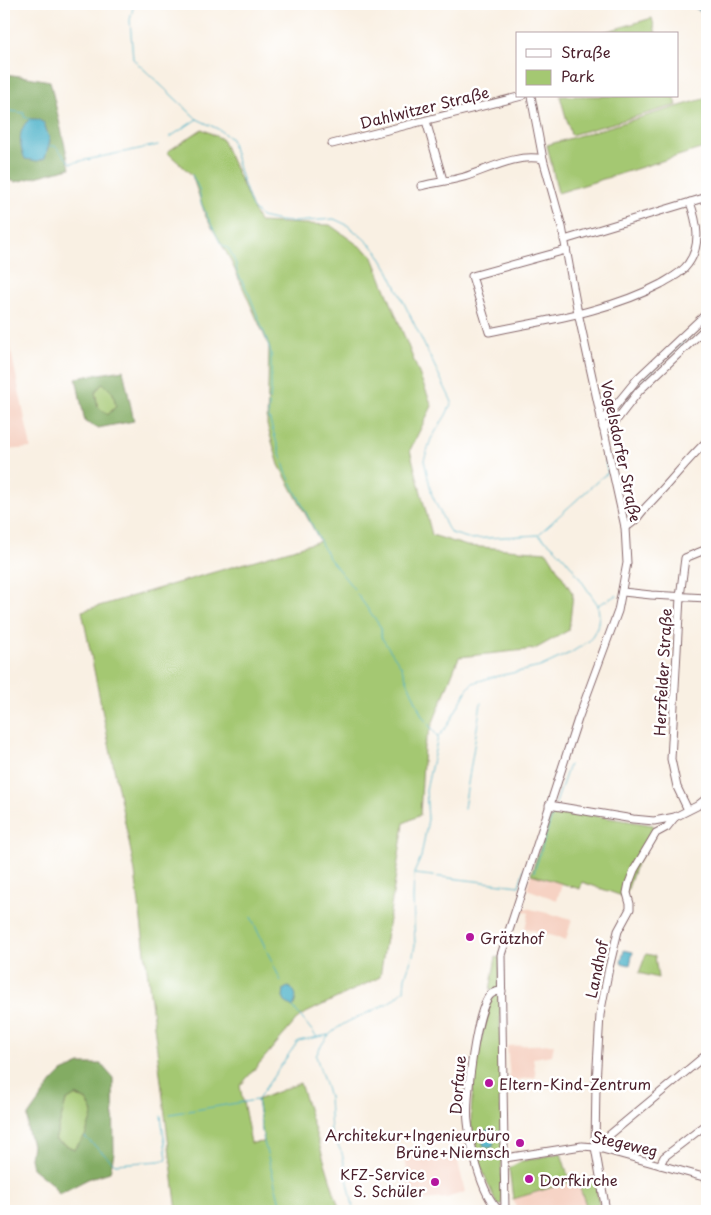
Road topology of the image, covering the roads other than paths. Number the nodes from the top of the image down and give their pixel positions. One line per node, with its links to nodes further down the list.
1 (516, 98): 3 (street, Dahlwitzer Straße)
2 (531, 98): 5 (street, Vogelsdorfer Straße)
3 (426, 121): 4 (street, Dahlwitzer Straße); 6 (street)
4 (332, 144)
5 (544, 159): 6 (street); 10 (street, Vogelsdorfer Straße)
6 (443, 180): 7 (street)
7 (422, 186)
8 (707, 197): 9 (street)
9 (690, 202): 10 (street); 12 (street)
10 (564, 240): 11 (street, Vogelsdorfer Straße)
11 (566, 250): 12 (street, Vogelsdorfer Straße); 12 (street)
12 (579, 313): 15 (street, Vogelsdorfer Straße)
13 (707, 314): 15 (street)
14 (707, 328): 16 (street)
15 (601, 419): 16 (street, Vogelsdorfer Straße)
16 (603, 428): 18 (street, Vogelsdorfer Straße)
17 (707, 441): 18 (street)
18 (625, 528): 20 (street, Vogelsdorfer Straße)
19 (707, 550): 21 (street, Herzfelder Straße)
20 (623, 592): 21 (street); 24 (street, Vogelsdorfer Straße)
21 (680, 597): 22 (street); 25 (street, Herzfelder Straße)
22 (707, 598)
23 (707, 798): 25 (street)
24 (549, 805): 26 (street); 27 (street, Dorfaue)
25 (688, 810): 26 (street)
26 (675, 817): 30 (street, Landhof)
27 (502, 991): 31 (street, Dorfaue); 34 (street, Dorfaue)
28 (707, 1054): 30 (street)
29 (707, 1124): 32 (street)
30 (596, 1147): 31 (street, Stegeweg); 32 (street, Stegeweg); 35 (street, Landhof)
31 (505, 1158): 34 (street, Dorfaue)
32 (660, 1165): 33 (street, Stegeweg)
33 (707, 1178)
34 (505, 1210)
35 (606, 1211)

